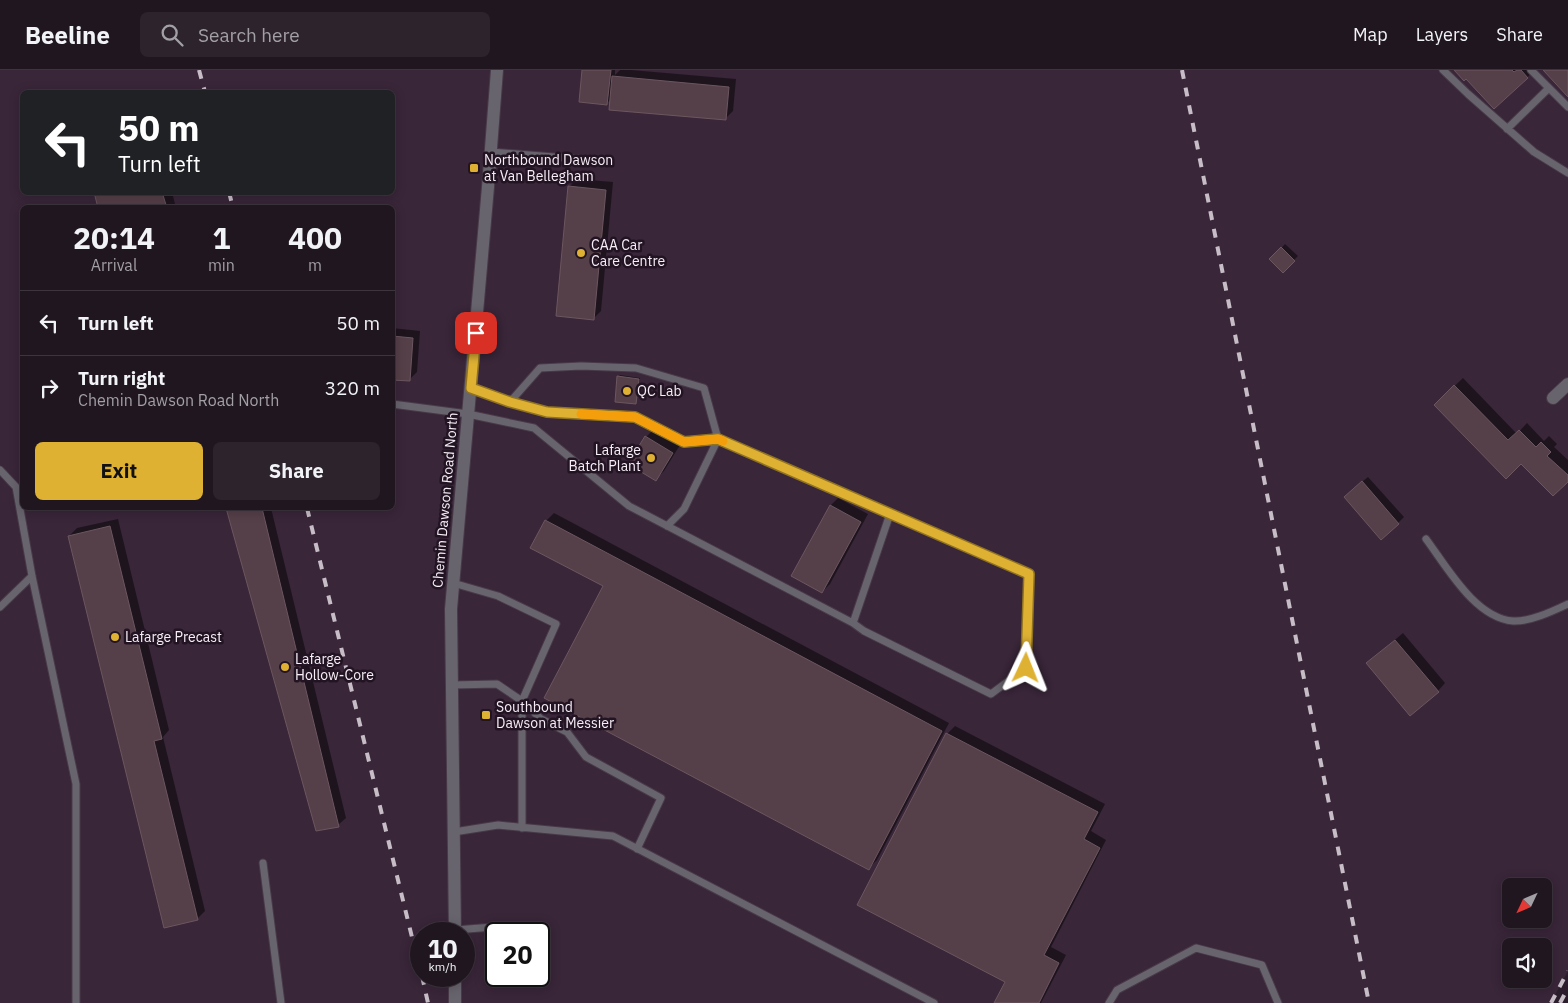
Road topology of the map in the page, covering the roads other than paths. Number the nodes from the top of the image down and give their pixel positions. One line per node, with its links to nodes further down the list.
1 (497, 70): 7 (street, Chemin Dawson Road North)
2 (1443, 70): 6 (lane)
3 (1531, 70): 4 (lane)
4 (1549, 88): 5 (lane); 6 (lane)
5 (1568, 107)
6 (1507, 129): 9 (lane)
7 (491, 152): 8 (lane); 11 (street, Chemin Dawson Road North)
8 (591, 160)
9 (1568, 173)
10 (1567, 387): 12 (street)
11 (471, 388): 13 (lane); 15 (street, Chemin Dawson Road North)
12 (1554, 398)
13 (510, 402): 16 (lane); 16 (lane)
14 (395, 404): 15 (lane)
15 (468, 414): 21 (lane); 24 (street, Chemin Dawson Road North)
16 (718, 439): 20 (lane); 21 (lane)
17 (0, 470): 18 (lane)
18 (20, 509)
19 (20, 510): 23 (lane)
20 (890, 514): 27 (lane); 27 (lane)
21 (667, 526): 27 (lane)
22 (1426, 539): 25 (lane)
23 (32, 576): 26 (lane); 36 (lane)
24 (453, 583): 28 (street, Chemin Dawson Road North); 29 (lane)
25 (1568, 604)
26 (0, 607)
27 (853, 623)
28 (452, 685): 29 (lane); 31 (street, Chemin Dawson Road North)
29 (522, 701): 30 (lane); 32 (lane)
30 (522, 828): 31 (lane); 32 (lane)
31 (454, 832): 34 (street, Chemin Dawson Road North)
32 (637, 849): 39 (lane)
33 (263, 863): 37 (lane)
34 (455, 922)
35 (455, 987): 38 (street)
36 (76, 1003)
37 (281, 1003)
38 (455, 1003)
39 (934, 1003)
40 (1109, 1003): 41 (lane)
41 (1278, 1003)

